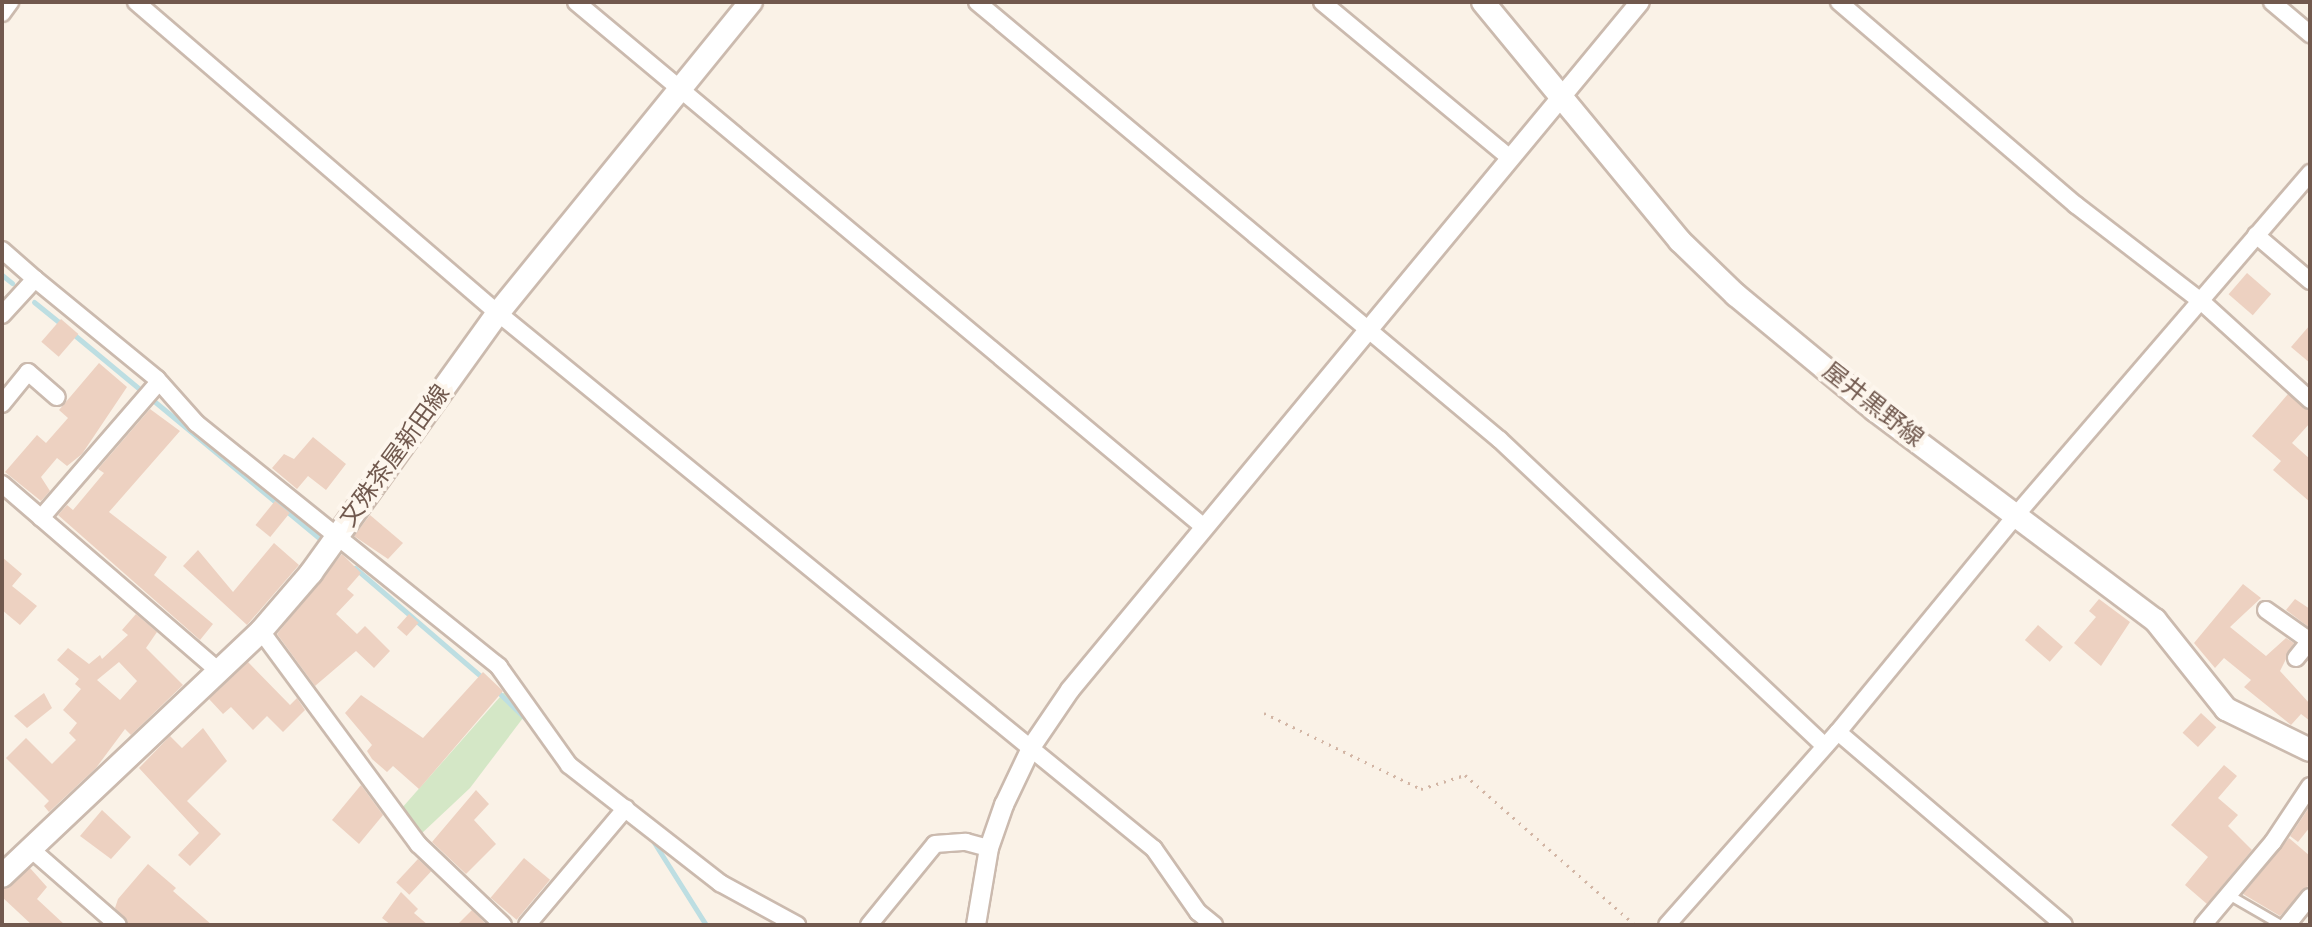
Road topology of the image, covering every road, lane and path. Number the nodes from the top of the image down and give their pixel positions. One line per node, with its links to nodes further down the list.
1 (10, 2): 11 (street)
2 (136, 2): 22 (street)
3 (576, 2): 13 (street)
4 (751, 2): 13 (main road, 文殊茶屋新田線)
5 (977, 2): 24 (street)
6 (1322, 2): 15 (street)
7 (1483, 2): 14 (main road, 屋井黒野線)
8 (1640, 2): 14 (street)
9 (1839, 2): 21 (street)
10 (2272, 2): 12 (street)
11 (2, 13)
12 (2310, 34)
13 (682, 91): 22 (main road, 文殊茶屋新田線); 32 (street)
14 (1562, 98): 15 (street); 30 (main road, 屋井黒野線)
15 (1510, 158): 24 (street)
16 (2310, 173): 17 (street)
17 (2256, 235): 20 (street); 21 (street)
18 (2, 250): 19 (street)
19 (35, 279): 23 (street); 25 (street)
20 (2310, 281)
21 (2202, 302): 27 (street); 30 (street)
22 (498, 313): 33 (main road, 文殊茶屋新田線); 41 (street)
23 (2, 315)
24 (1368, 329): 32 (street); 42 (street)
25 (159, 382): 31 (street); 33 (street)
26 (57, 397): 28 (street)
27 (2310, 400)
28 (2, 404)
29 (2, 484): 31 (street)
30 (2017, 514): 40 (street); 43 (main road, 屋井黒野線)
31 (41, 518): 38 (street)
32 (1204, 527): 41 (street)
33 (338, 537): 35 (main road, 文殊茶屋新田線); 45 (street)
34 (2266, 610): 36 (street)
35 (261, 631): 38 (main road, 文殊茶屋新田線); 52 (street)
36 (2310, 641): 37 (street)
37 (2296, 658)
38 (219, 671): 47 (main road, 文殊茶屋新田線)
39 (1264, 713): 58 (path)
40 (1838, 732): 42 (street); 60 (street)
41 (1032, 746): 46 (street); 57 (street)
42 (1825, 746): 59 (street)
43 (2310, 750)
44 (2310, 786): 49 (street)
45 (626, 808): 53 (street); 54 (street)
46 (989, 848): 55 (street); 56 (street)
47 (32, 850): 48 (main road, 文殊茶屋新田線); 51 (street)
48 (6, 865)
49 (2229, 895): 61 (street); 62 (lane)
50 (2310, 897): 62 (street)
51 (118, 925)
52 (503, 925)
53 (527, 925)
54 (797, 925)
55 (869, 925)
56 (976, 925)
57 (1214, 925)
58 (1635, 925)
59 (1667, 925)
60 (2064, 925)
61 (2203, 925)
62 (2284, 925)

